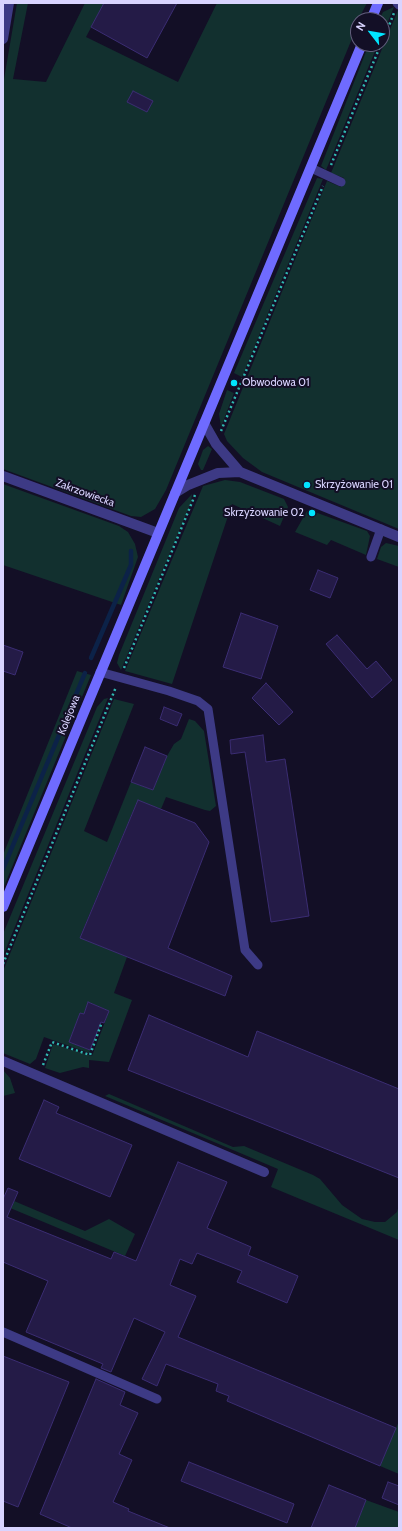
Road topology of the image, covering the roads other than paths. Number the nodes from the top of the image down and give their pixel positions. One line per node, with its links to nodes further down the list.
1 (9, 3): 2 (street)
2 (3, 40)
3 (359, 52): 4 (street, Kolejowa)
4 (311, 168): 5 (lane); 6 (street, Kolejowa)
5 (341, 182)
6 (204, 423): 7 (street); 9 (street, Kolejowa)
7 (240, 472): 9 (street); 10 (street)
8 (3, 476): 11 (street, Zakrzowiecka)
9 (175, 493): 11 (street, Kolejowa)
10 (381, 529): 12 (street); 13 (lane)
11 (158, 533): 14 (street, Kolejowa)
12 (399, 537)
13 (371, 557)
14 (100, 672): 15 (street, Kolejowa); 16 (lane)
15 (3, 907)
16 (258, 965)
17 (3, 1061): 18 (street)
18 (264, 1172)
19 (3, 1332): 20 (lane)
20 (157, 1400)

